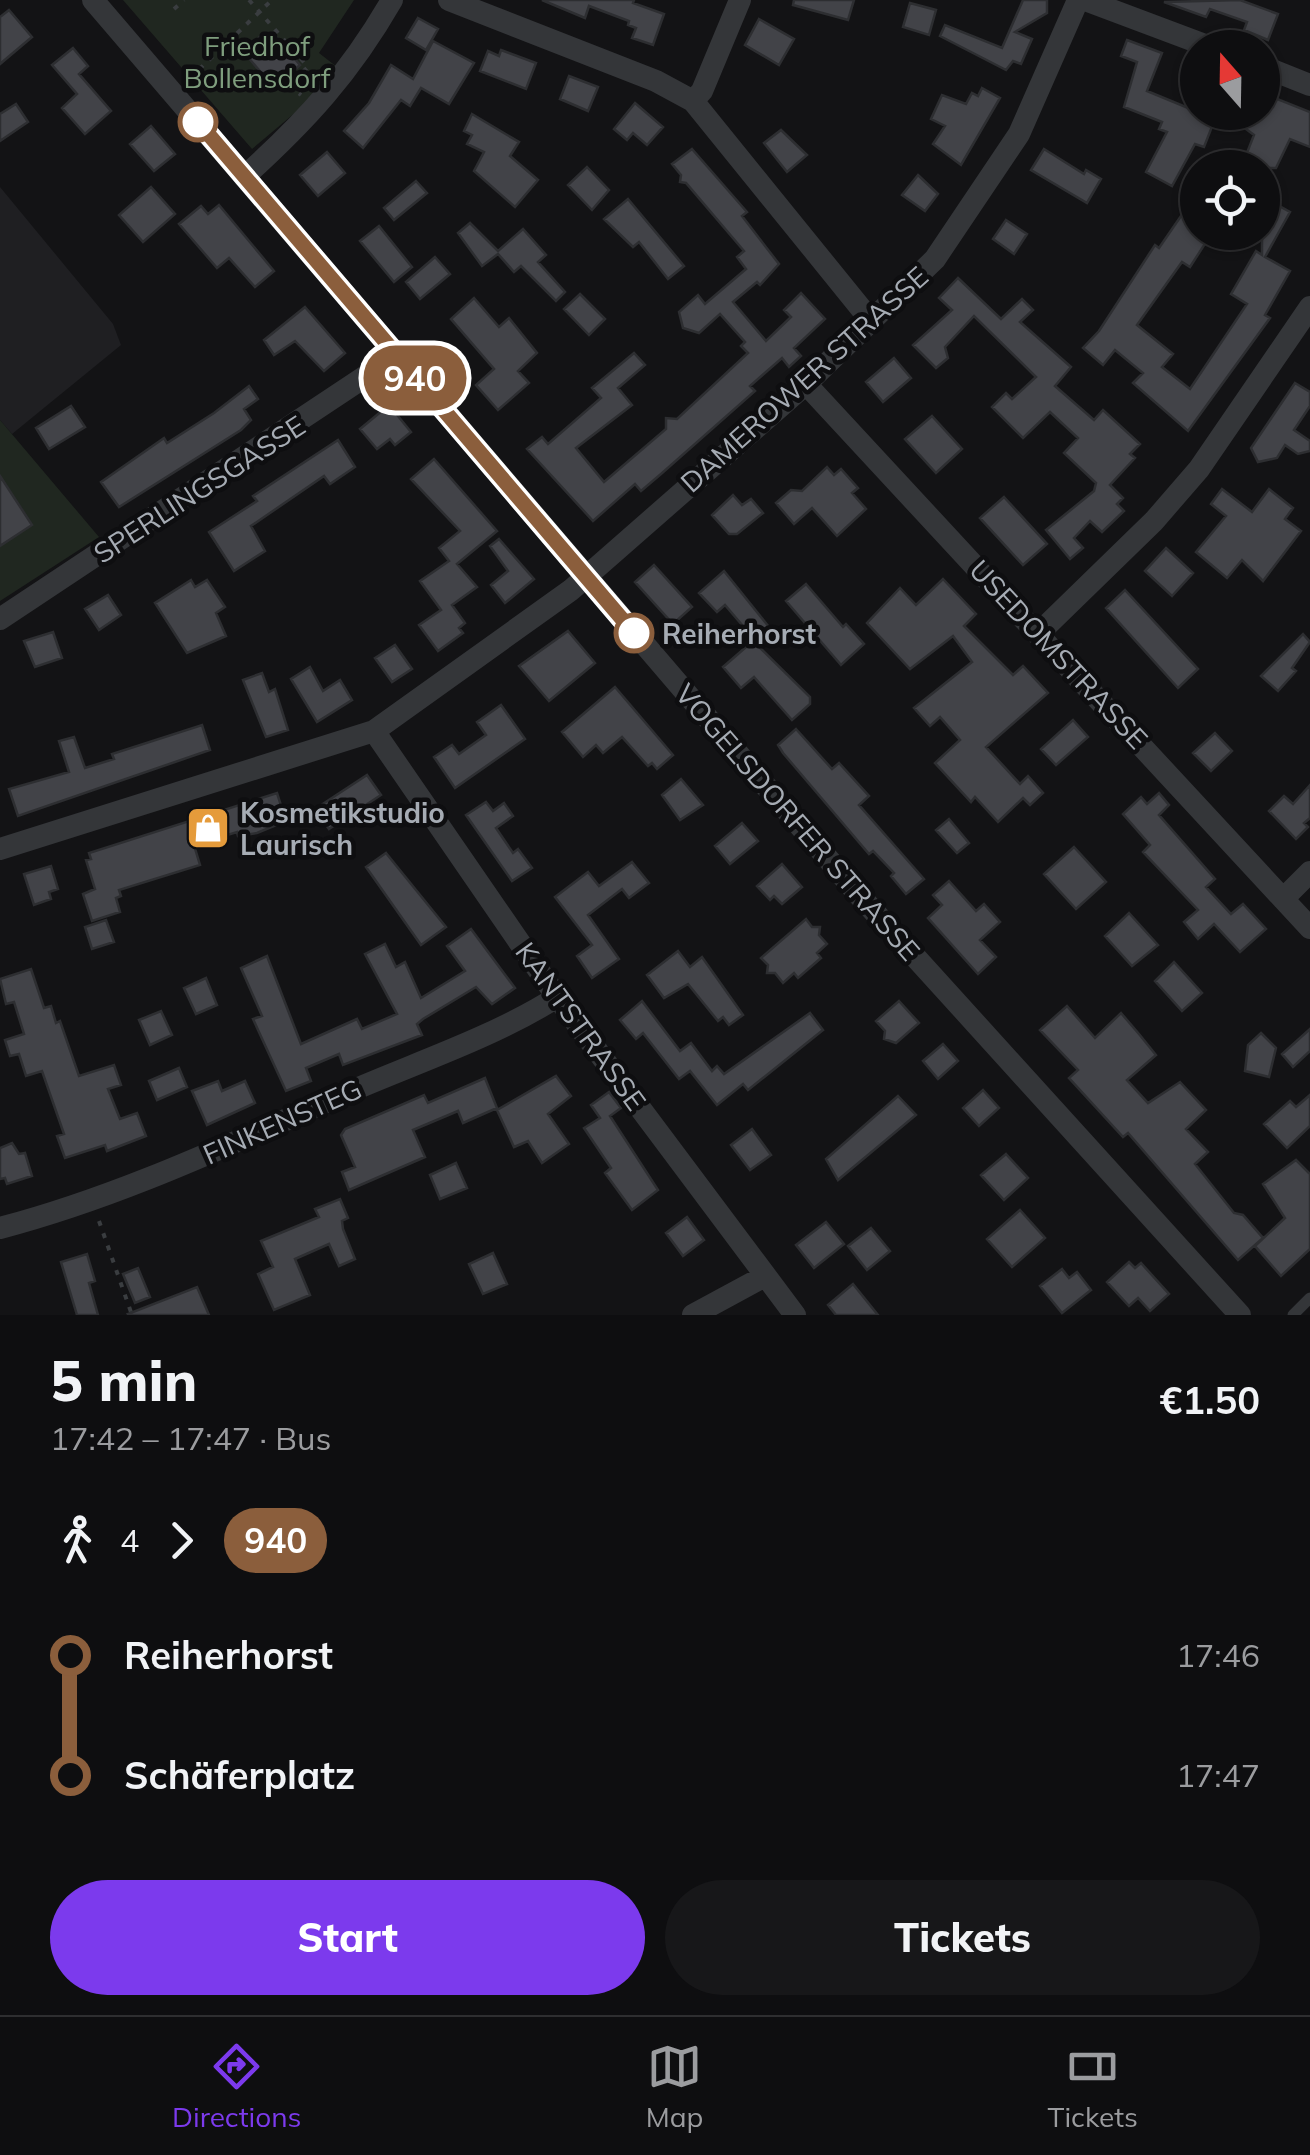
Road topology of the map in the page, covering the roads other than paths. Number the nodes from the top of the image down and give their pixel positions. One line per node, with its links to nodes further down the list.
1 (94, 0): 10 (street, VOGELSDORFER STRASSE)
2 (392, 0): 10 (street)
3 (449, 0): 9 (street)
4 (740, 0): 9 (street)
5 (1082, 0): 6 (street); 12 (street, DAMEROWER STRASSE)
6 (1180, 36)
7 (1280, 73): 8 (street)
8 (1310, 85)
9 (693, 101): 12 (street)
10 (244, 176): 13 (street, VOGELSDORFER STRASSE)
11 (1310, 307): 17 (street)
12 (872, 322): 14 (street, DAMEROWER STRASSE)
13 (396, 356): 15 (street, VOGELSDORFER STRASSE); 16 (street, SPERLINGSGASSE)
14 (806, 384): 15 (street, DAMEROWER STRASSE); 17 (street, USEDOMSTRASSE)
15 (586, 578): 18 (street); 29 (street, VOGELSDORFER STRASSE)
16 (0, 619)
17 (1040, 632): 21 (street, USEDOMSTRASSE)
18 (374, 731): 19 (street); 23 (street, KANTSTRASSE)
19 (0, 849)
20 (1310, 872): 21 (street)
21 (1283, 899): 22 (street, USEDOMSTRASSE)
22 (1310, 928)
23 (557, 997): 24 (street, FINKENSTEG); 25 (street, KANTSTRASSE)
24 (0, 1228)
25 (765, 1276): 27 (street); 28 (street, KANTSTRASSE)
26 (1310, 1298): 30 (lane)
27 (693, 1315)
28 (796, 1315)
29 (1240, 1315)
30 (1292, 1315)

